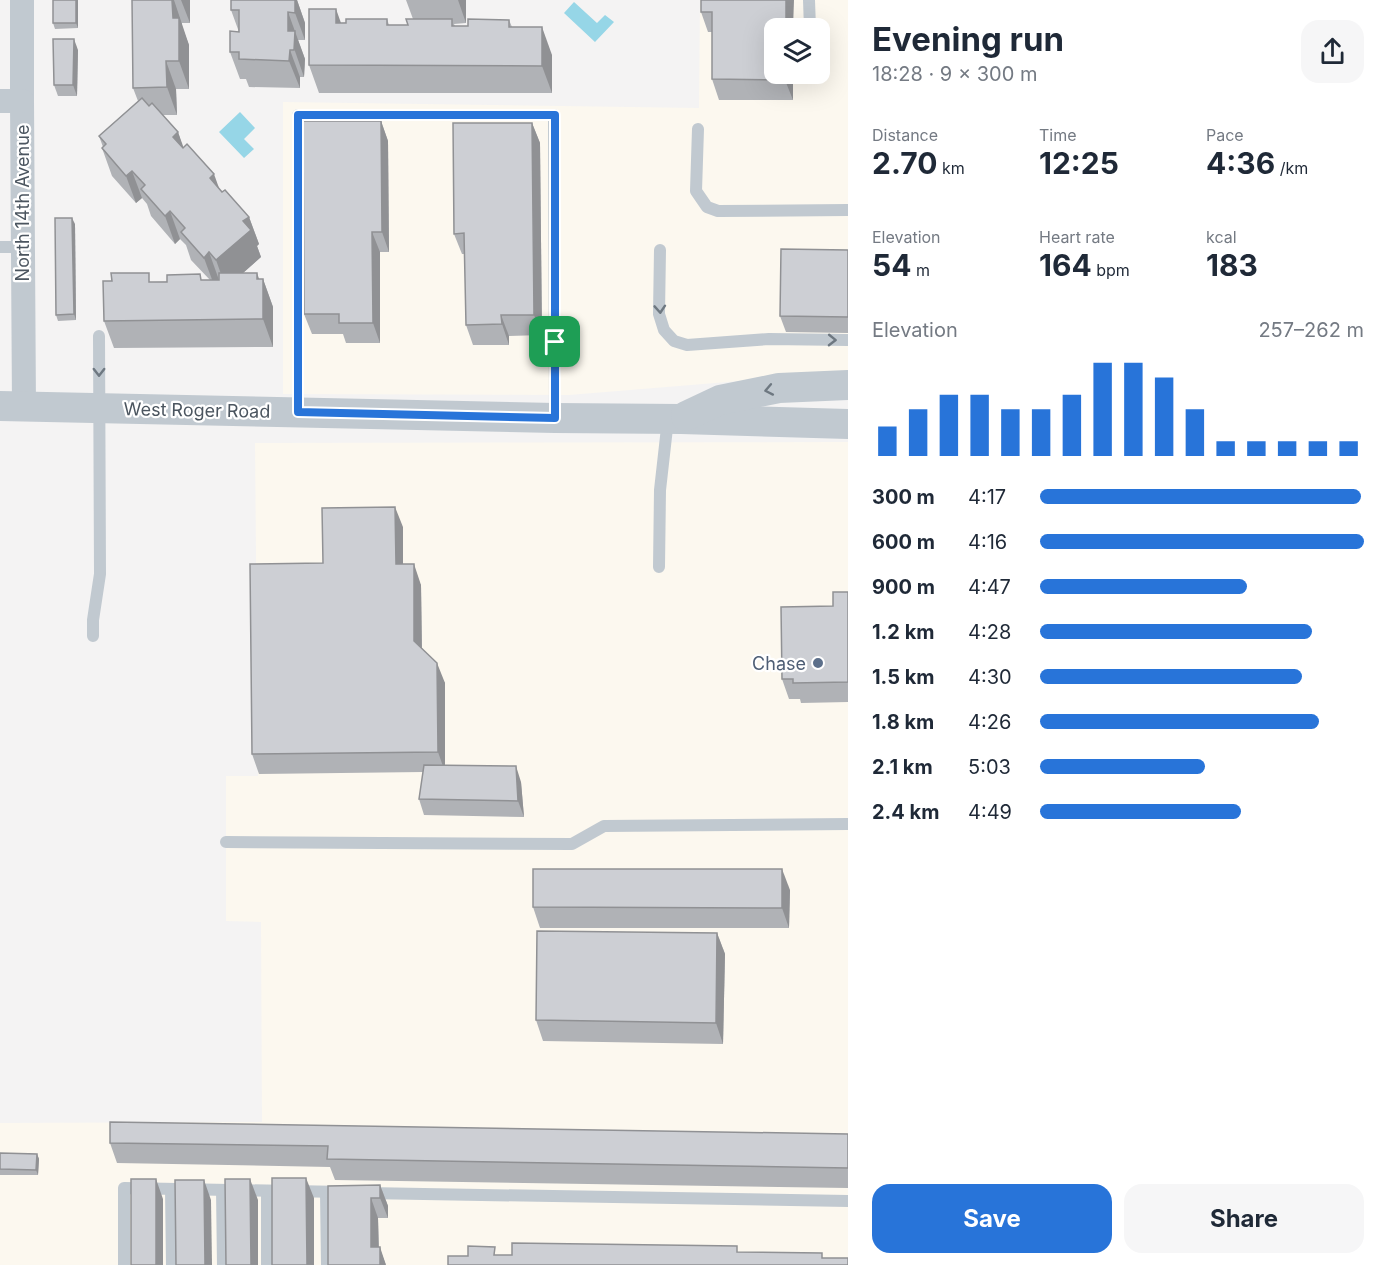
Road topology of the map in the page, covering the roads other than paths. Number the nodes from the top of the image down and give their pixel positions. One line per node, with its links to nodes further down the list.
1 (22, 0): 4 (street, North 14th Avenue)
2 (809, 0): 3 (lane)
3 (810, 18)
4 (11, 101): 7 (street, North 14th Avenue)
5 (698, 129): 6 (lane)
6 (848, 210)
7 (11, 247): 12 (street, North 14th Avenue)
8 (660, 250): 10 (lane, one-way to 10)
9 (99, 336): 13 (lane, one-way to 13)
10 (848, 340)
11 (848, 385): 16 (street, West Roger Road, one-way to 16)
12 (12, 407): 13 (street, West Roger Road)
13 (99, 408): 14 (street, West Roger Road); 19 (lane)
14 (298, 412): 15 (street, West Roger Road); 15 (lane)
15 (555, 418): 16 (street, West Roger Road)
16 (675, 419): 17 (street, West Roger Road); 18 (lane)
17 (848, 424)
18 (659, 567)
19 (93, 636)
20 (848, 825): 21 (lane)
21 (226, 842)
22 (171, 1189): 23 (lane); 27 (lane); 28 (lane)
23 (222, 1190): 24 (lane); 29 (lane)
24 (267, 1191): 25 (lane); 30 (lane)
25 (326, 1192): 26 (lane); 31 (lane)
26 (848, 1201)
27 (124, 1265)
28 (172, 1265)
29 (223, 1265)
30 (267, 1265)
31 (327, 1265)

